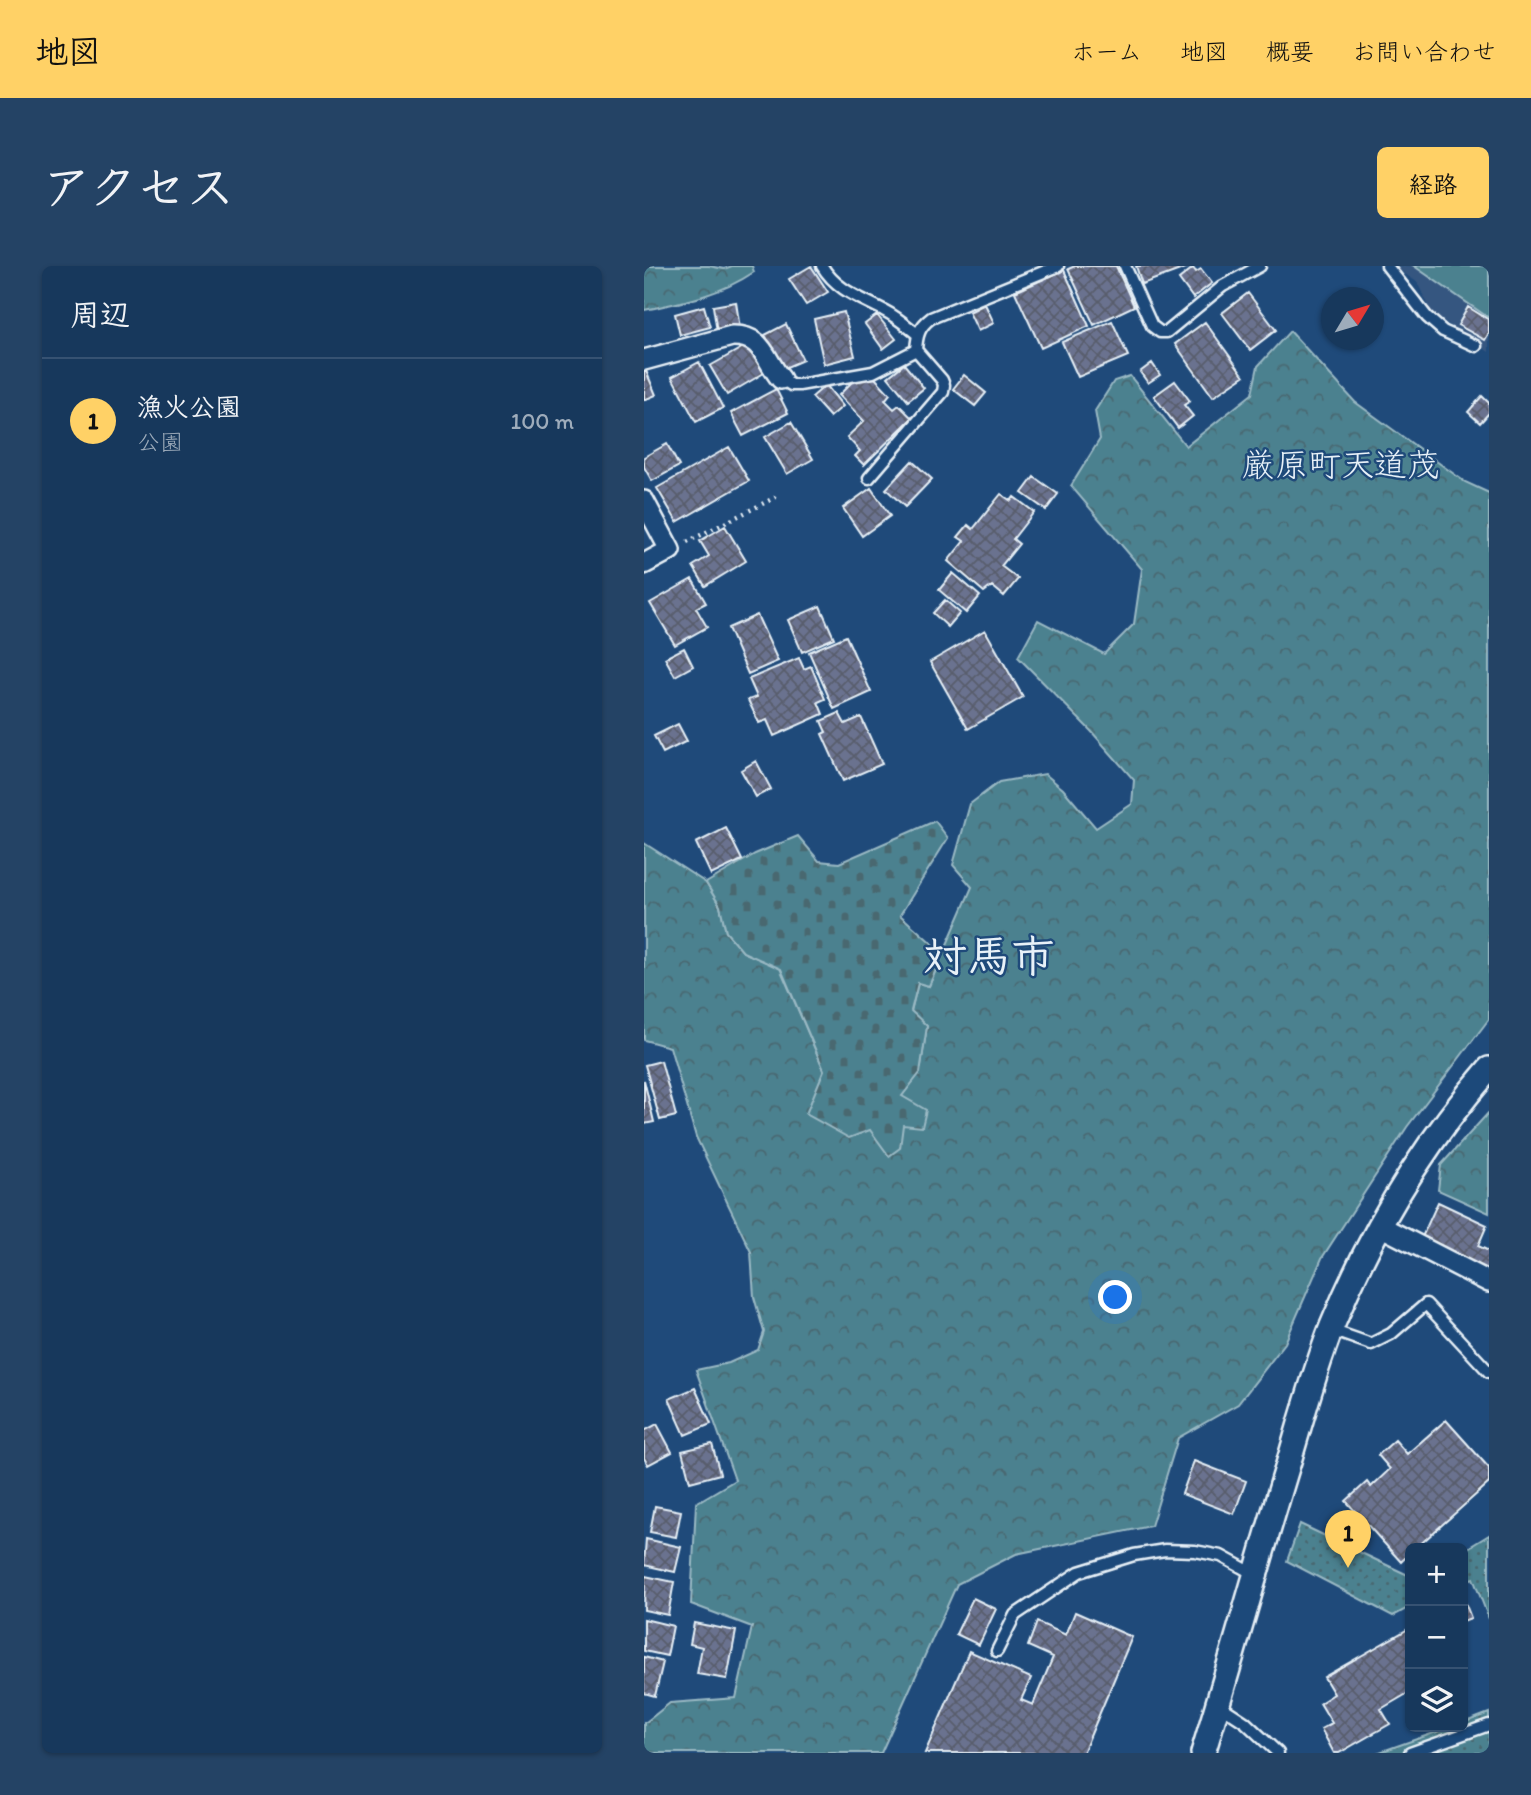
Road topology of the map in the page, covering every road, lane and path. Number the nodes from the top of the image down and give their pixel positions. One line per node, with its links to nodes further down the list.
1 (822, 266): 6 (lane)
2 (1058, 266): 6 (lane)
3 (1125, 266): 4 (lane)
4 (1260, 266)
5 (1387, 266): 7 (lane)
6 (918, 334): 8 (lane)
7 (1476, 346)
8 (916, 350): 10 (lane); 11 (lane)
9 (644, 360): 10 (street)
10 (781, 379)
11 (869, 478)
12 (776, 498): 14 (path)
13 (644, 501): 14 (street)
14 (670, 550): 15 (street)
15 (644, 564)
16 (1489, 1069): 17 (street)
17 (1380, 1226): 18 (street); 19 (street)
18 (1489, 1282)
19 (1331, 1329): 20 (lane); 21 (street)
20 (1489, 1372)
21 (1255, 1574): 22 (lane); 23 (street)
22 (997, 1651)
23 (1218, 1705): 25 (street); 26 (lane)
24 (1489, 1725): 27 (lane)
25 (1203, 1753)
26 (1278, 1753)
27 (1410, 1753)

